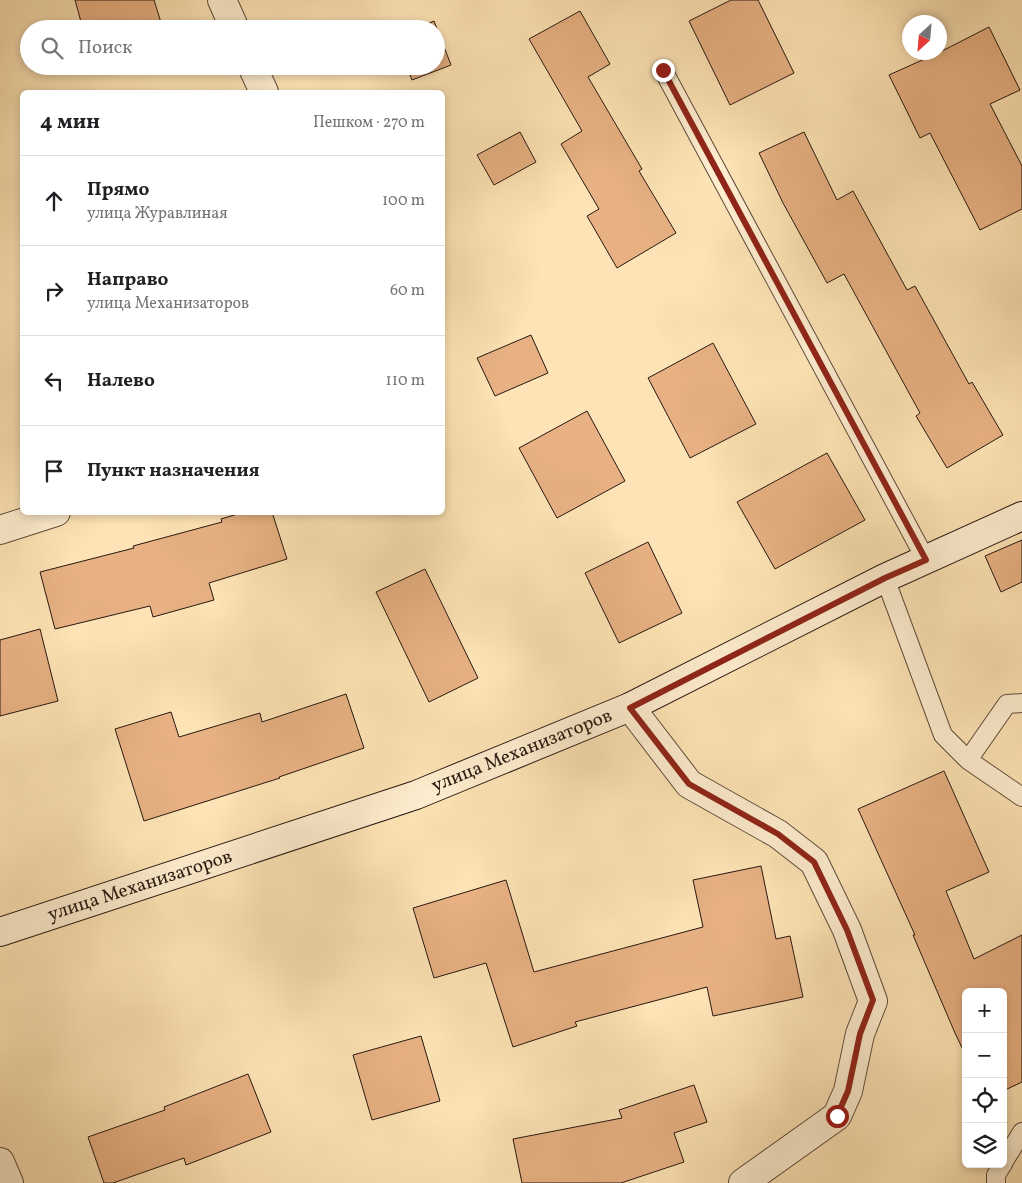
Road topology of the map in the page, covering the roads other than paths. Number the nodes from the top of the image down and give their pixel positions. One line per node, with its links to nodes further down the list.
1 (222, 0): 2 (street)
2 (231, 20)
3 (663, 70): 9 (lane)
4 (256, 75): 5 (street)
5 (263, 90)
6 (47, 515): 8 (street)
7 (1022, 516): 9 (street, улица Механизаторов)
8 (0, 530)
9 (926, 560): 10 (street, улица Механизаторов)
10 (885, 578): 12 (street, улица Механизаторов); 13 (lane)
11 (1022, 703): 13 (lane)
12 (630, 708): 15 (street, улица Механизаторов); 21 (street)
13 (968, 760): 14 (lane)
14 (1022, 798)
15 (0, 932)
16 (1022, 1132): 17 (lane)
17 (1007, 1157)
18 (0, 1162): 20 (street)
19 (1000, 1168): 22 (lane)
20 (9, 1183)
21 (743, 1183)
22 (996, 1183)

